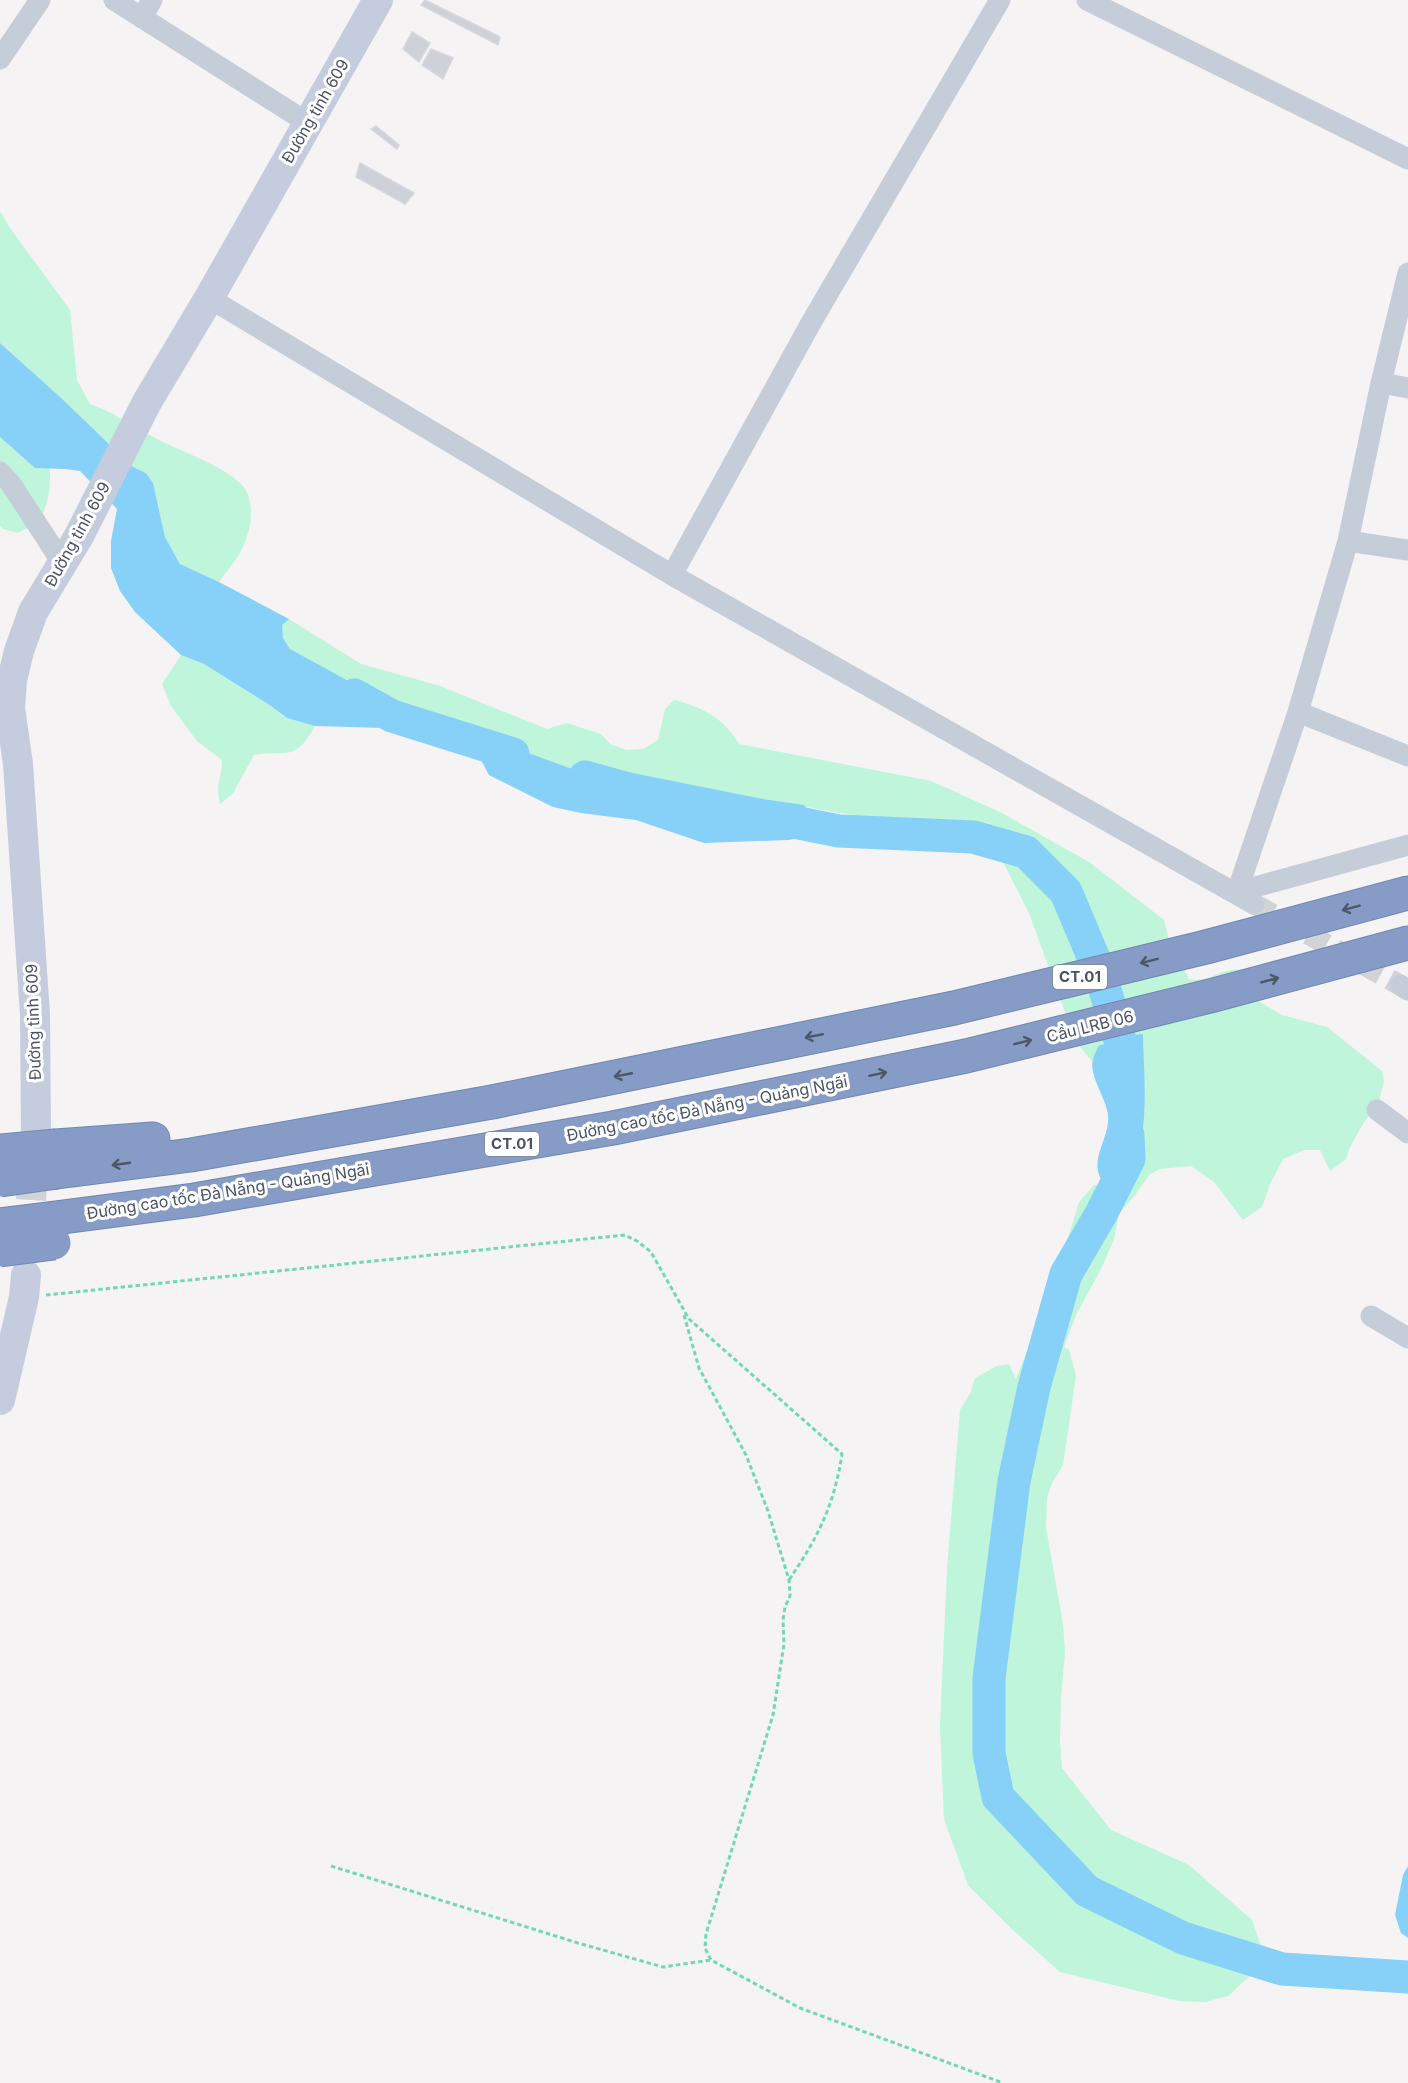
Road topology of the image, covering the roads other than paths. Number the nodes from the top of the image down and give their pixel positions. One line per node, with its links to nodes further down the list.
1 (40, 0): 7 (street)
2 (114, 0): 6 (street)
3 (378, 0): 8 (main road, Đường tỉnh 609)
4 (1000, 0): 18 (street)
5 (1087, 0): 9 (street)
6 (147, 9): 8 (street)
7 (0, 59)
8 (308, 123): 11 (main road, Đường tỉnh 609)
9 (1408, 159)
10 (1408, 273): 12 (street)
11 (209, 298): 17 (main road, Đường tỉnh 609); 18 (street)
12 (1381, 384): 13 (street); 15 (street)
13 (1408, 388)
14 (0, 472): 17 (street)
15 (1348, 541): 16 (street); 19 (street)
16 (1408, 550)
17 (63, 564): 29 (main road, Đường tỉnh 609)
18 (672, 575): 23 (street)
19 (1298, 712): 20 (street); 23 (street)
20 (1408, 756)
21 (1408, 845): 23 (street)
22 (1408, 893): 29 (highway, CT.01, one-way to 29)
23 (1245, 898)
24 (1408, 943): 25 (highway, Cầu LRB 06 / CT.01, one-way to 24)
25 (966, 1056): 32 (highway, Đường cao tốc Đà Nẵng - Quảng Ngãi / CT.01, one-way to 25)
26 (1377, 1110): 27 (street)
27 (1408, 1132)
28 (0, 1150): 29 (highway, bridge)
29 (50, 1150): 30 (highway, bridge)
30 (0, 1180)
31 (0, 1225): 32 (highway, CT.01, bridge)
32 (55, 1230): 33 (highway, bridge)
33 (0, 1250)
34 (25, 1286): 37 (main road)
35 (1371, 1316): 36 (street)
36 (1408, 1338)
37 (0, 1400)

